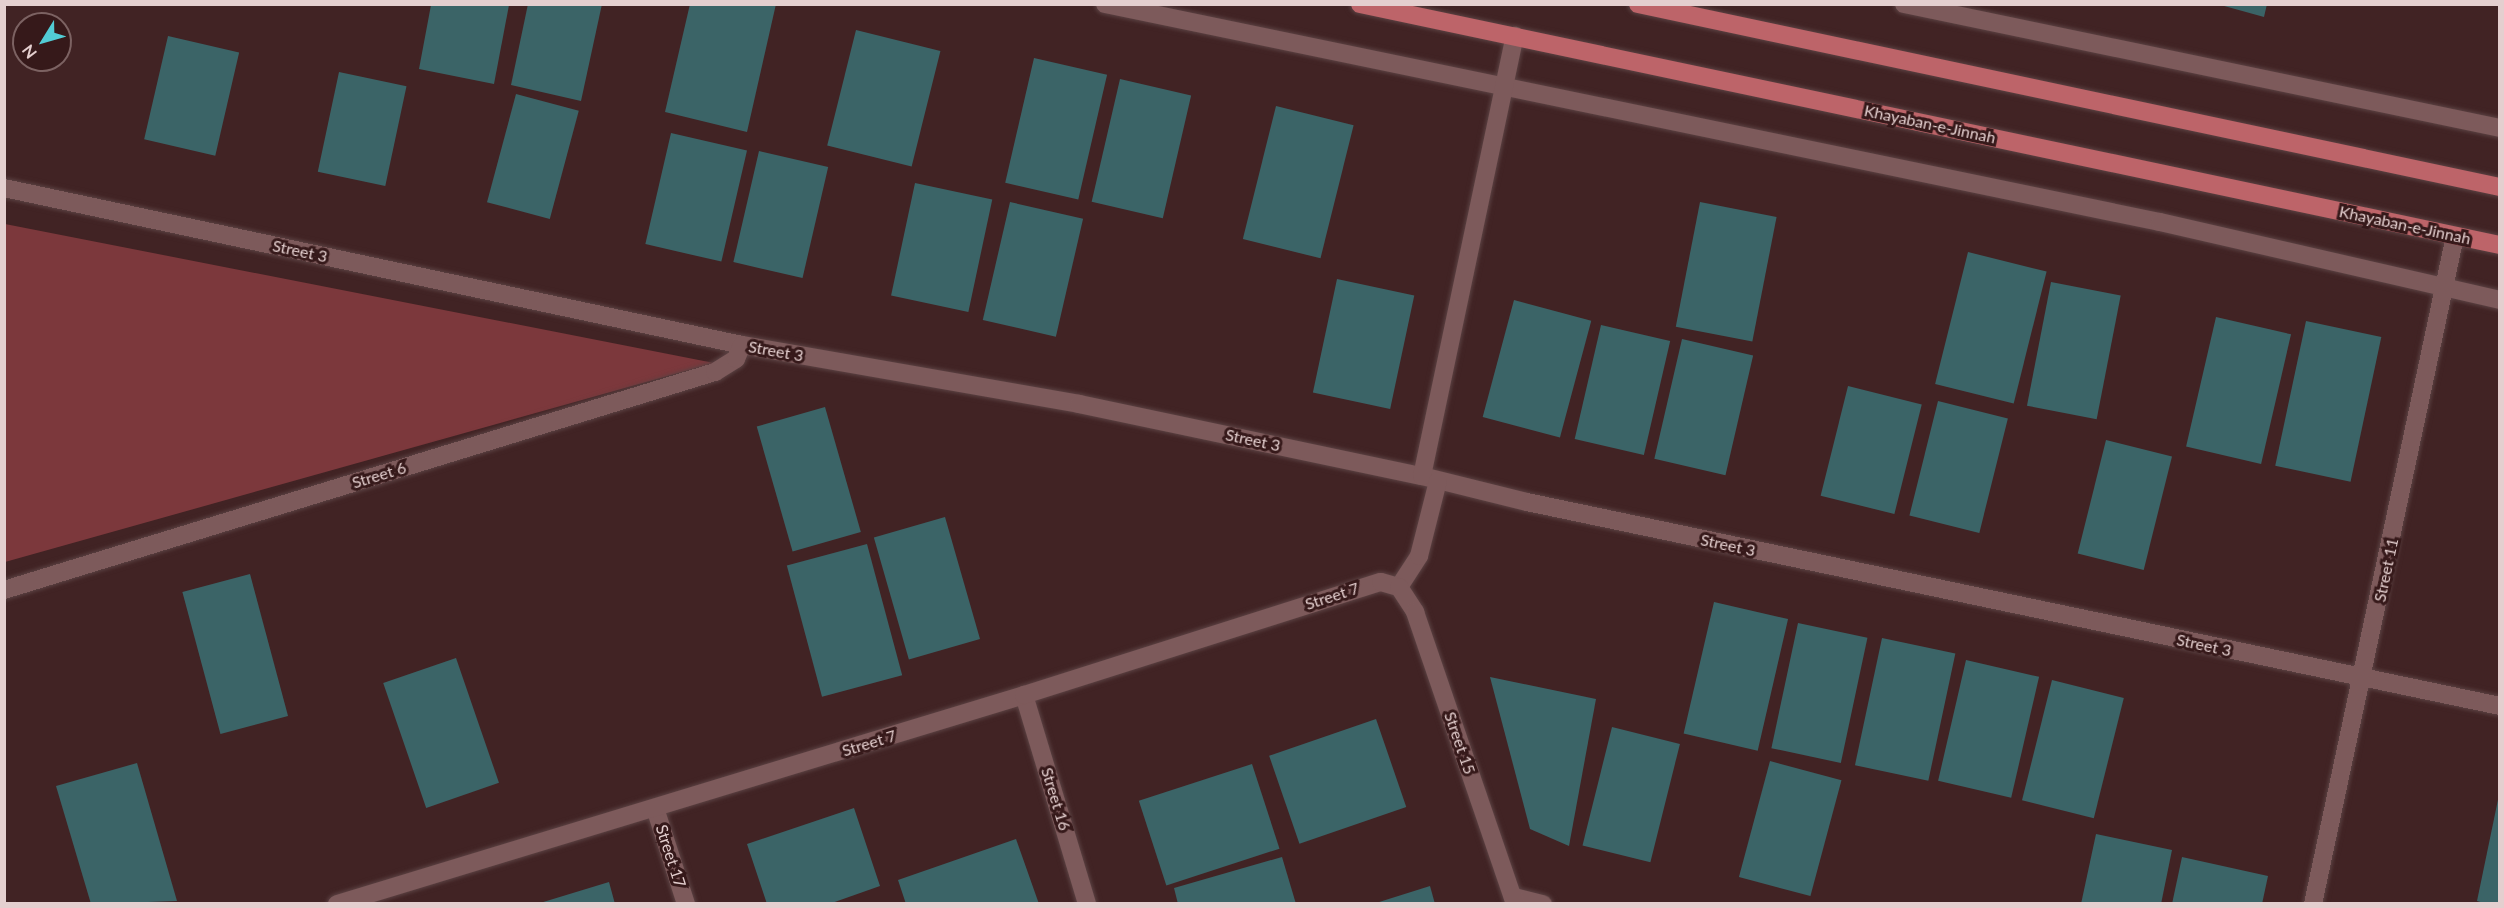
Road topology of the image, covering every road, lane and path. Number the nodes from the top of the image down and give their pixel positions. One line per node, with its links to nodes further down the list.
1 (1105, 4): 6 (street)
2 (1360, 4): 5 (main road, Khayaban-e-Jinnah)
3 (1638, 4): 8 (main road)
4 (1904, 4): 7 (street)
5 (1515, 36): 6 (street); 10 (main road, Khayaban-e-Jinnah)
6 (1504, 87): 12 (street); 15 (street)
7 (2499, 128)
8 (2499, 187)
9 (4, 188): 14 (street, Street 3)
10 (2455, 236): 11 (main road, Khayaban-e-Jinnah); 12 (street, Street 11)
11 (2499, 245)
12 (2445, 287): 13 (street); 18 (street, Street 11)
13 (2499, 300)
14 (742, 345): 15 (street, Street 3); 17 (street, Street 6)
15 (1430, 478): 16 (street); 18 (street, Street 3)
16 (1399, 587): 19 (street, Street 7); 22 (street, Street 15)
17 (4, 590)
18 (2363, 678): 20 (street, Street 3); 27 (street, Street 11)
19 (1024, 695): 21 (street, Street 7); 25 (street, Street 16)
20 (2499, 706)
21 (655, 808): 23 (street, Street 7); 24 (street, Street 17)
22 (1514, 900): 26 (street)
23 (337, 903)
24 (686, 903)
25 (1088, 903)
26 (1543, 903)
27 (2313, 903)

